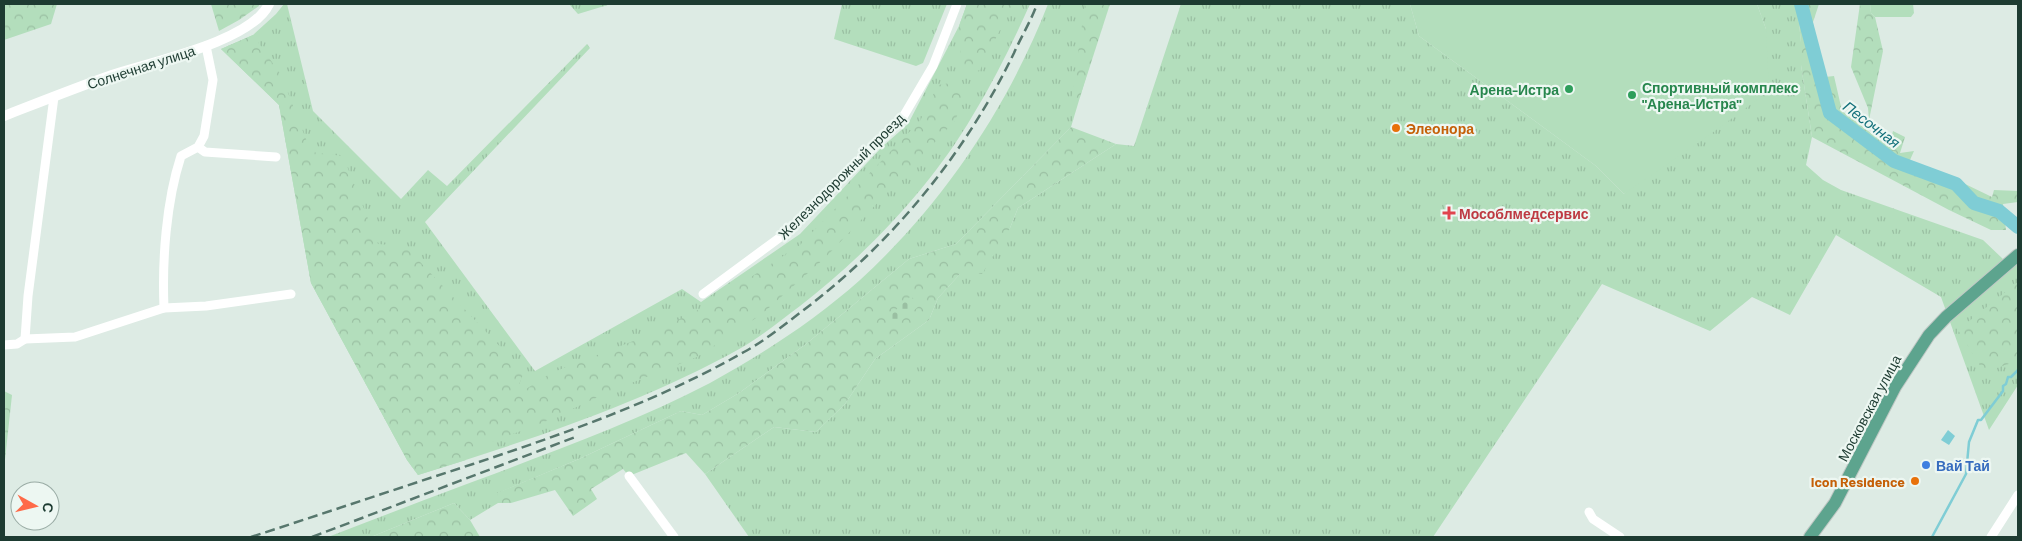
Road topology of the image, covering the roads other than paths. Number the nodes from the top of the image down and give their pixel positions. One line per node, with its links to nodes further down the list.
1 (269, 4): 3 (street, Солнечная улица)
2 (957, 4): 10 (street, Железнодорожный проезд)
3 (206, 46): 4 (street, Солнечная улица); 6 (street)
4 (54, 97): 5 (street, Солнечная улица); 12 (street)
5 (4, 116)
6 (198, 147): 7 (street); 11 (street)
7 (276, 157)
8 (2014, 258): 19 (main road, Московская улица)
9 (291, 294): 11 (street)
10 (703, 294)
11 (164, 308): 12 (street)
12 (25, 339): 13 (street)
13 (4, 345)
14 (629, 476): 17 (street)
15 (2018, 495): 20 (street)
16 (1590, 512): 18 (street)
17 (674, 537)
18 (1620, 537)
19 (1810, 537)
20 (1991, 537)

